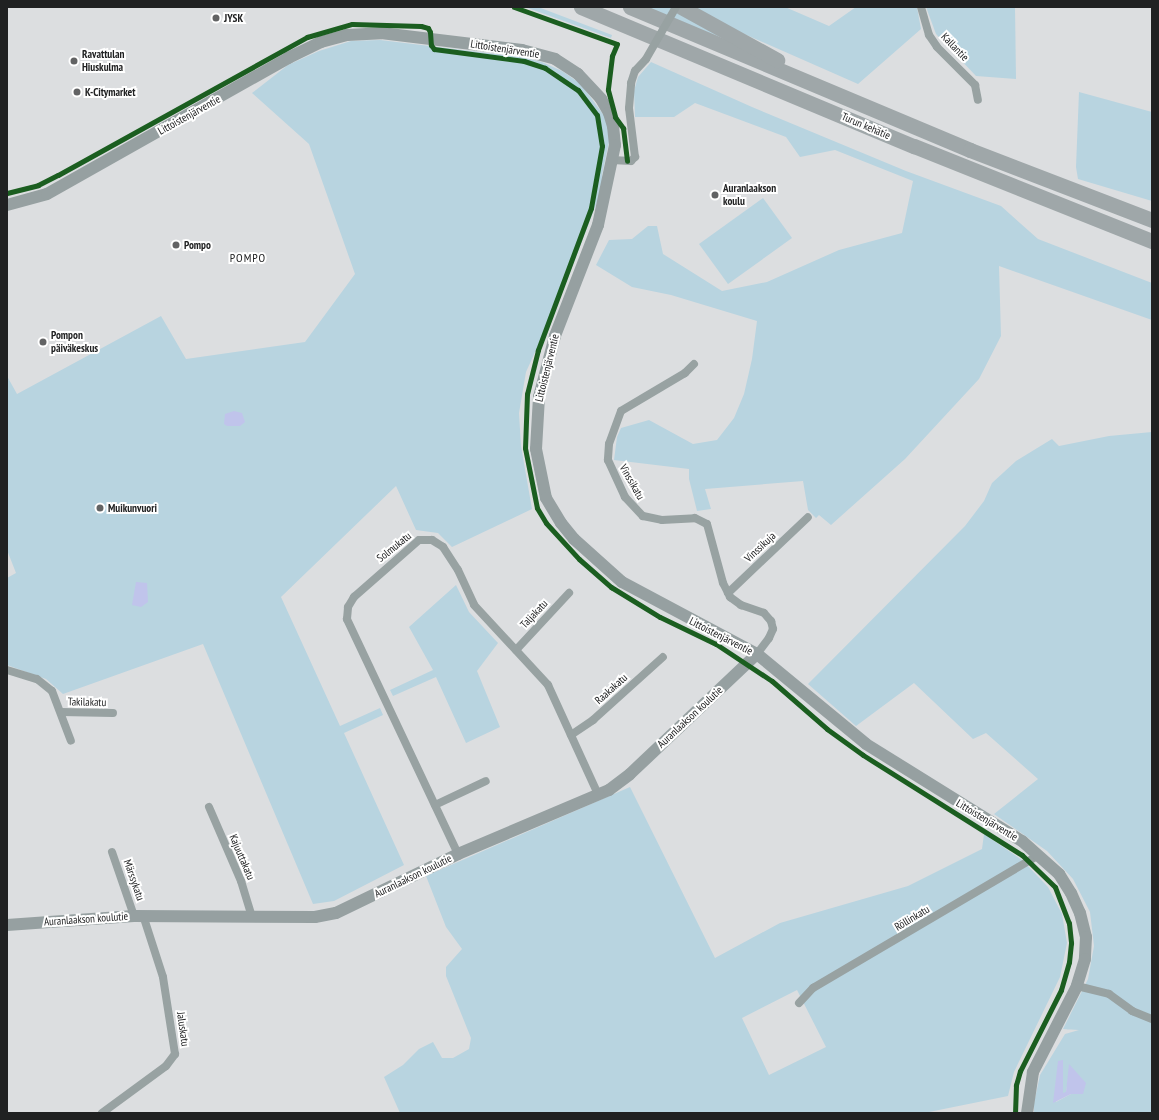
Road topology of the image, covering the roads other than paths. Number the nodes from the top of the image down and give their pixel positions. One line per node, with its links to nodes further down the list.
1 (630, 7): 6 (highway, Turun kehätie)
2 (676, 7): 8 (street, bridge)
3 (681, 7): 6 (highway)
4 (921, 7): 7 (street, Kallantie)
5 (582, 8): 11 (highway, Turun kehätie)
6 (846, 97): 10 (highway, Turun kehätie)
7 (978, 100)
8 (612, 160): 9 (street, Littoistenjärventie); 17 (street, Littoistenjärventie)
9 (7, 205)
10 (1152, 220)
11 (1152, 241)
12 (694, 364): 15 (street, Vinssikatu)
13 (808, 518): 15 (street, Vinssikuja)
14 (569, 593): 16 (street, Taljakatu)
15 (728, 593): 17 (street)
16 (516, 650): 22 (street, Solmukatu); 26 (street, Solmukatu)
17 (757, 654): 25 (street, Auranlaakson koulutie); 30 (street, Littoistenjärventie)
18 (663, 657): 22 (street, Raakakatu)
19 (7, 670): 20 (street)
20 (61, 712): 21 (street, Takilakatu); 23 (street)
21 (113, 713)
22 (571, 735): 25 (street, Solmukatu)
23 (71, 741)
24 (486, 781): 26 (street)
25 (598, 794): 29 (street, Auranlaakson koulutie)
26 (435, 805): 29 (street, Solmukatu)
27 (210, 808): 32 (street, Kajuuttakatu)
28 (112, 852): 31 (street, Märssykatu)
29 (458, 854): 32 (street, Auranlaakson koulutie)
30 (1039, 855): 34 (street, Littoistenjärventie); 35 (street, Röllinkatu)
31 (138, 916): 32 (street, Auranlaakson koulutie); 33 (street, Auranlaakson koulutie); 37 (street, Jaluskatu)
32 (252, 916)
33 (7, 925)
34 (1077, 986): 36 (street); 38 (street, Littoistenjärventie)
35 (799, 1003)
36 (1152, 1019)
37 (102, 1113)
38 (1027, 1113)

